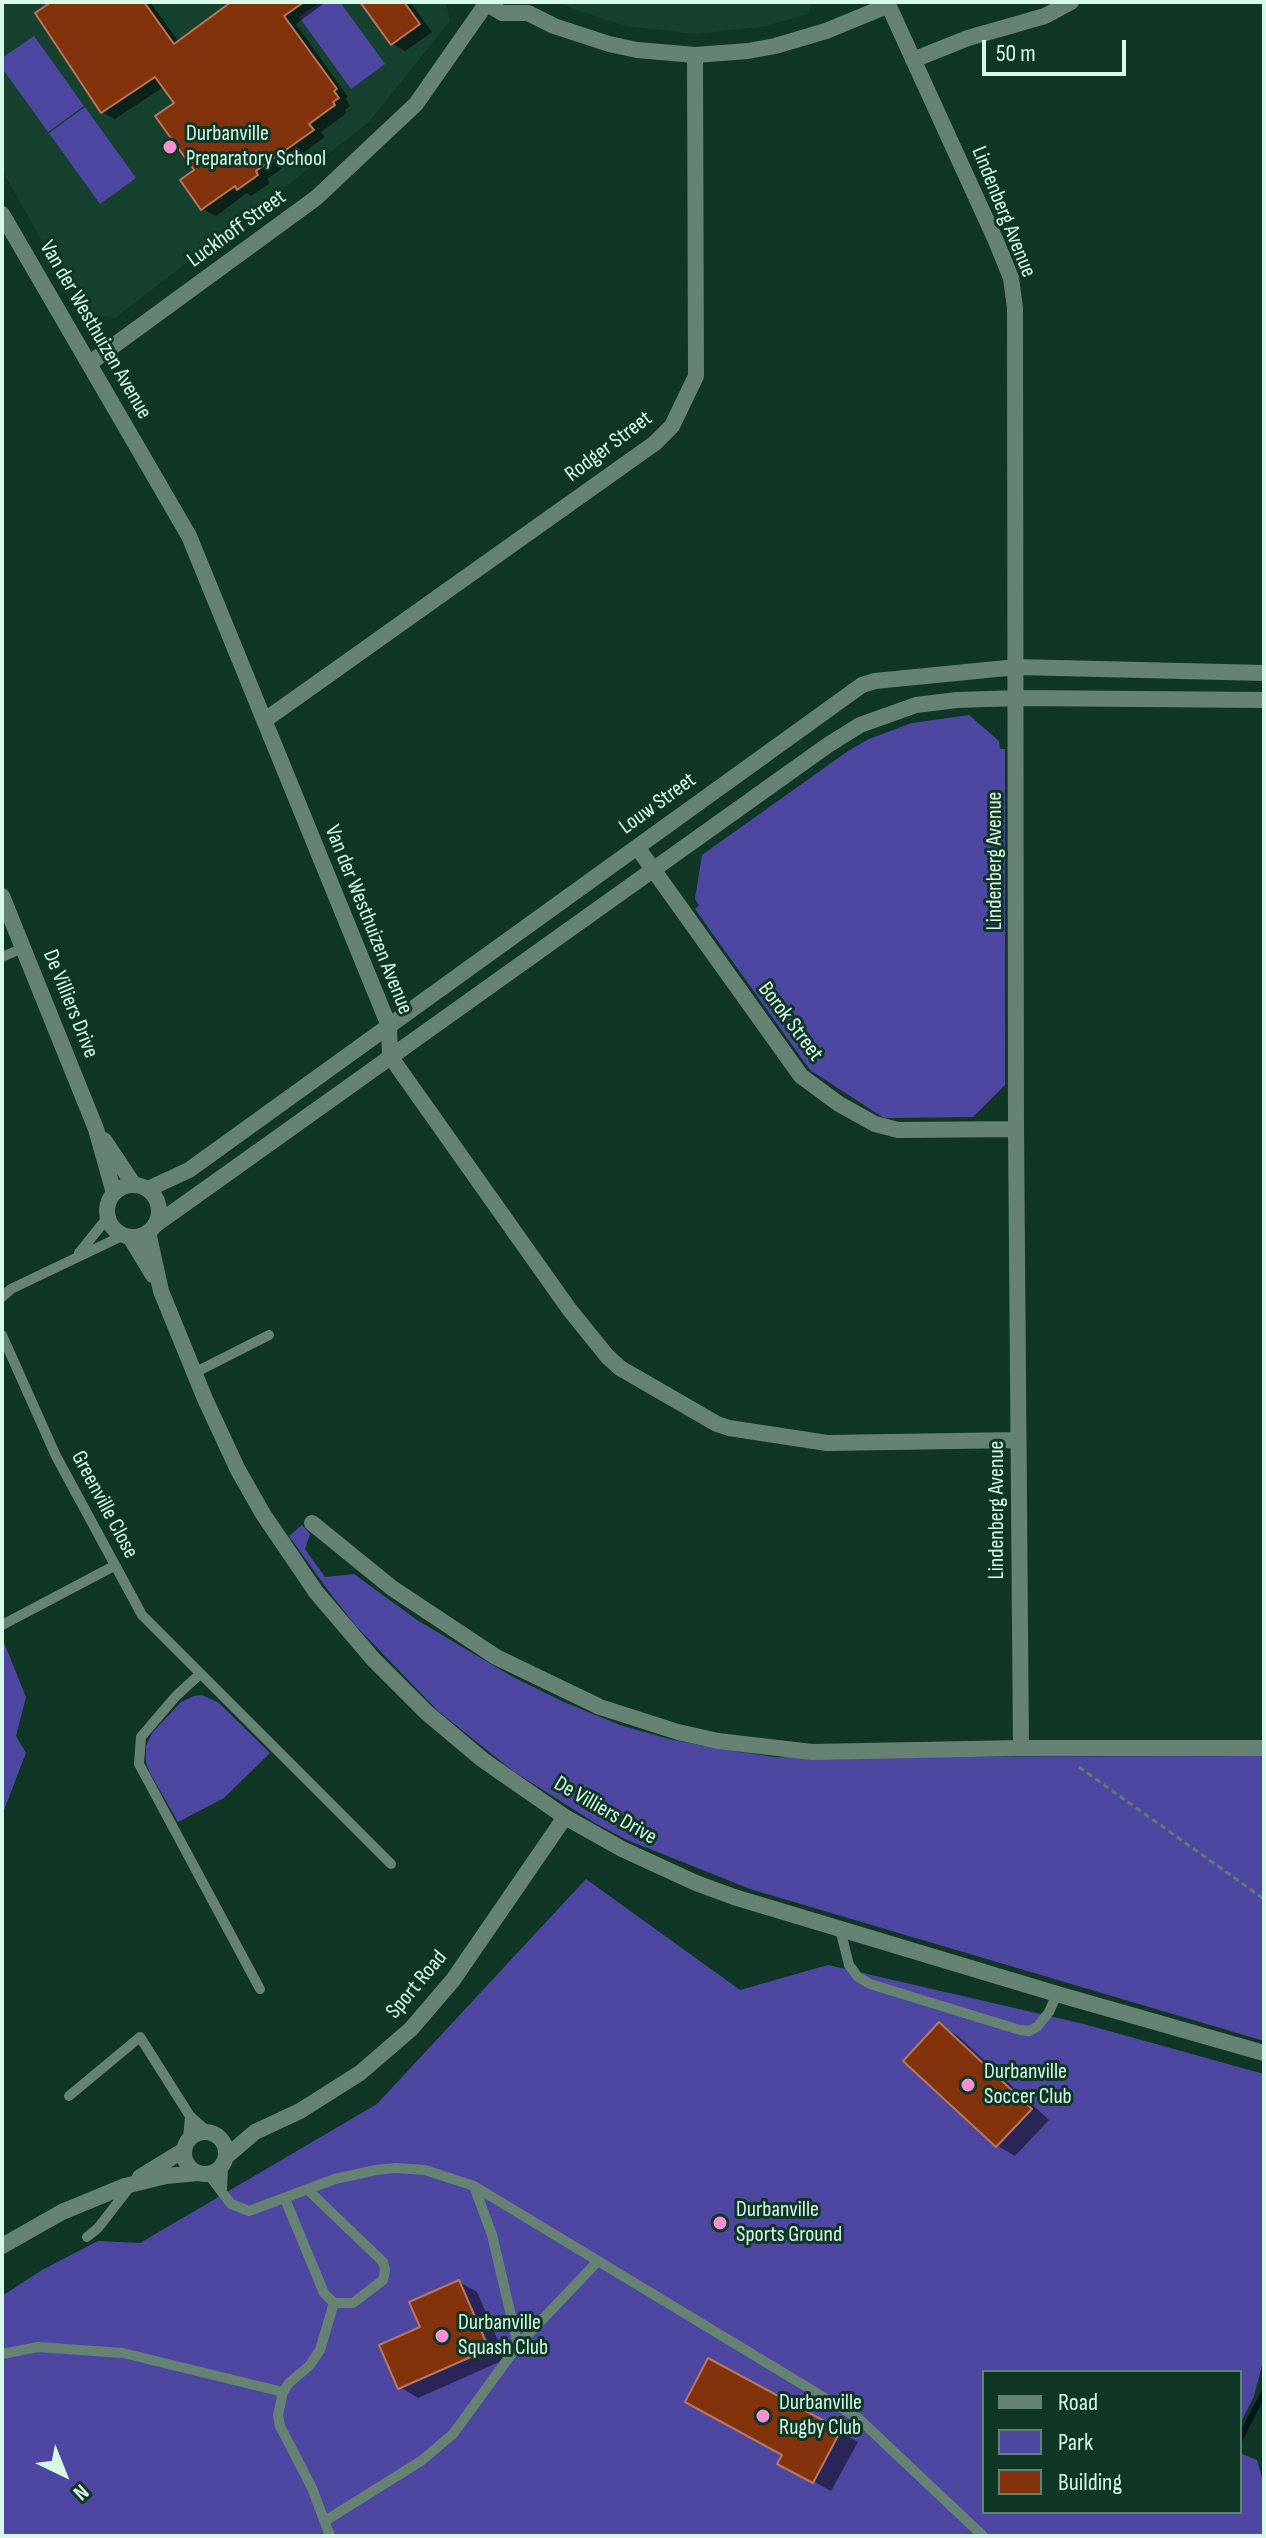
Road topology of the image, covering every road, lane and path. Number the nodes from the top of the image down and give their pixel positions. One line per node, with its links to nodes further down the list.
1 (1071, 2): 5 (street)
2 (485, 3): 4 (street); 7 (street, Luckhoff Street)
3 (888, 4): 4 (street); 5 (street, Lindenberg Avenue)
4 (695, 55): 12 (street, Rodger Street)
5 (913, 60): 8 (street, Lindenberg Avenue)
6 (2, 214): 7 (street, Van der Westhuizen Avenue)
7 (90, 363): 12 (street, Van der Westhuizen Avenue)
8 (1017, 667): 9 (street, Louw Street); 10 (street, Lindenberg Avenue); 13 (street, Louw Street)
9 (1264, 673)
10 (1017, 698): 11 (street); 14 (street); 20 (street, Lindenberg Avenue)
11 (1264, 700)
12 (265, 720): 17 (street, Van der Westhuizen Avenue)
13 (637, 847): 14 (street, Borok Street); 17 (street, Louw Street)
14 (653, 870): 18 (street); 20 (street, Borok Street)
15 (2, 896): 16 (street, De Villiers Drive)
16 (9, 952): 19 (street, De Villiers Drive)
17 (389, 1026): 18 (street, Van der Westhuizen Avenue); 21 (street, Louw Street)
18 (390, 1056): 24 (street); 32 (street)
19 (96, 1129): 21 (street, De Villiers Drive); 22 (street, De Villiers Drive)
20 (1016, 1129): 32 (street, Lindenberg Avenue)
21 (141, 1187): 22 (street); 24 (street)
22 (114, 1193): 23 (street)
23 (108, 1217): 25 (street); 26 (lane)
24 (151, 1228): 25 (street); 27 (street, De Villiers Drive)
25 (127, 1236): 26 (lane); 27 (street, De Villiers Drive)
26 (78, 1255): 28 (lane)
27 (161, 1291): 31 (street, De Villiers Drive)
28 (2, 1297)
29 (2, 1335): 34 (lane, Greenville Close)
30 (269, 1335): 31 (lane)
31 (194, 1373): 40 (street, De Villiers Drive)
32 (1018, 1440): 37 (street, Lindenberg Avenue)
33 (312, 1523): 37 (street)
34 (114, 1566): 35 (lane); 36 (lane, Greenville Close)
35 (2, 1625)
36 (200, 1674): 41 (lane, Greenville Close); 44 (lane)
37 (1021, 1748): 39 (street)
38 (1264, 1748): 39 (street)
39 (1061, 1749): 42 (path)
40 (565, 1817): 43 (street, De Villiers Drive); 50 (street, Sport Road)
41 (391, 1864)
42 (1264, 1899)
43 (840, 1929): 45 (street, De Villiers Drive); 45 (lane)
44 (260, 1989)
45 (1057, 1994): 46 (street, De Villiers Drive)
46 (1264, 2053)
47 (69, 2096): 48 (lane)
48 (190, 2116): 49 (lane); 51 (lane)
49 (212, 2132): 50 (street, Sport Road); 51 (street); 52 (street)
50 (255, 2132): 52 (street, Sport Road)
51 (186, 2145): 53 (street); 54 (street)
52 (225, 2160): 53 (street); 56 (lane)
53 (203, 2174): 54 (street); 56 (lane)
54 (129, 2185): 59 (lane); 60 (street)
55 (474, 2186): 57 (lane); 61 (lane); 63 (lane)
56 (222, 2190): 58 (lane)
57 (308, 2190): 58 (lane); 62 (lane)
58 (285, 2199): 62 (lane)
59 (87, 2237)
60 (2, 2246)
61 (598, 2261): 63 (lane); 68 (lane)
62 (334, 2303): 65 (lane)
63 (518, 2345): 66 (lane)
64 (2, 2354): 65 (lane)
65 (283, 2392): 66 (lane)
66 (325, 2521): 67 (lane)
67 (330, 2536)
68 (983, 2536)

